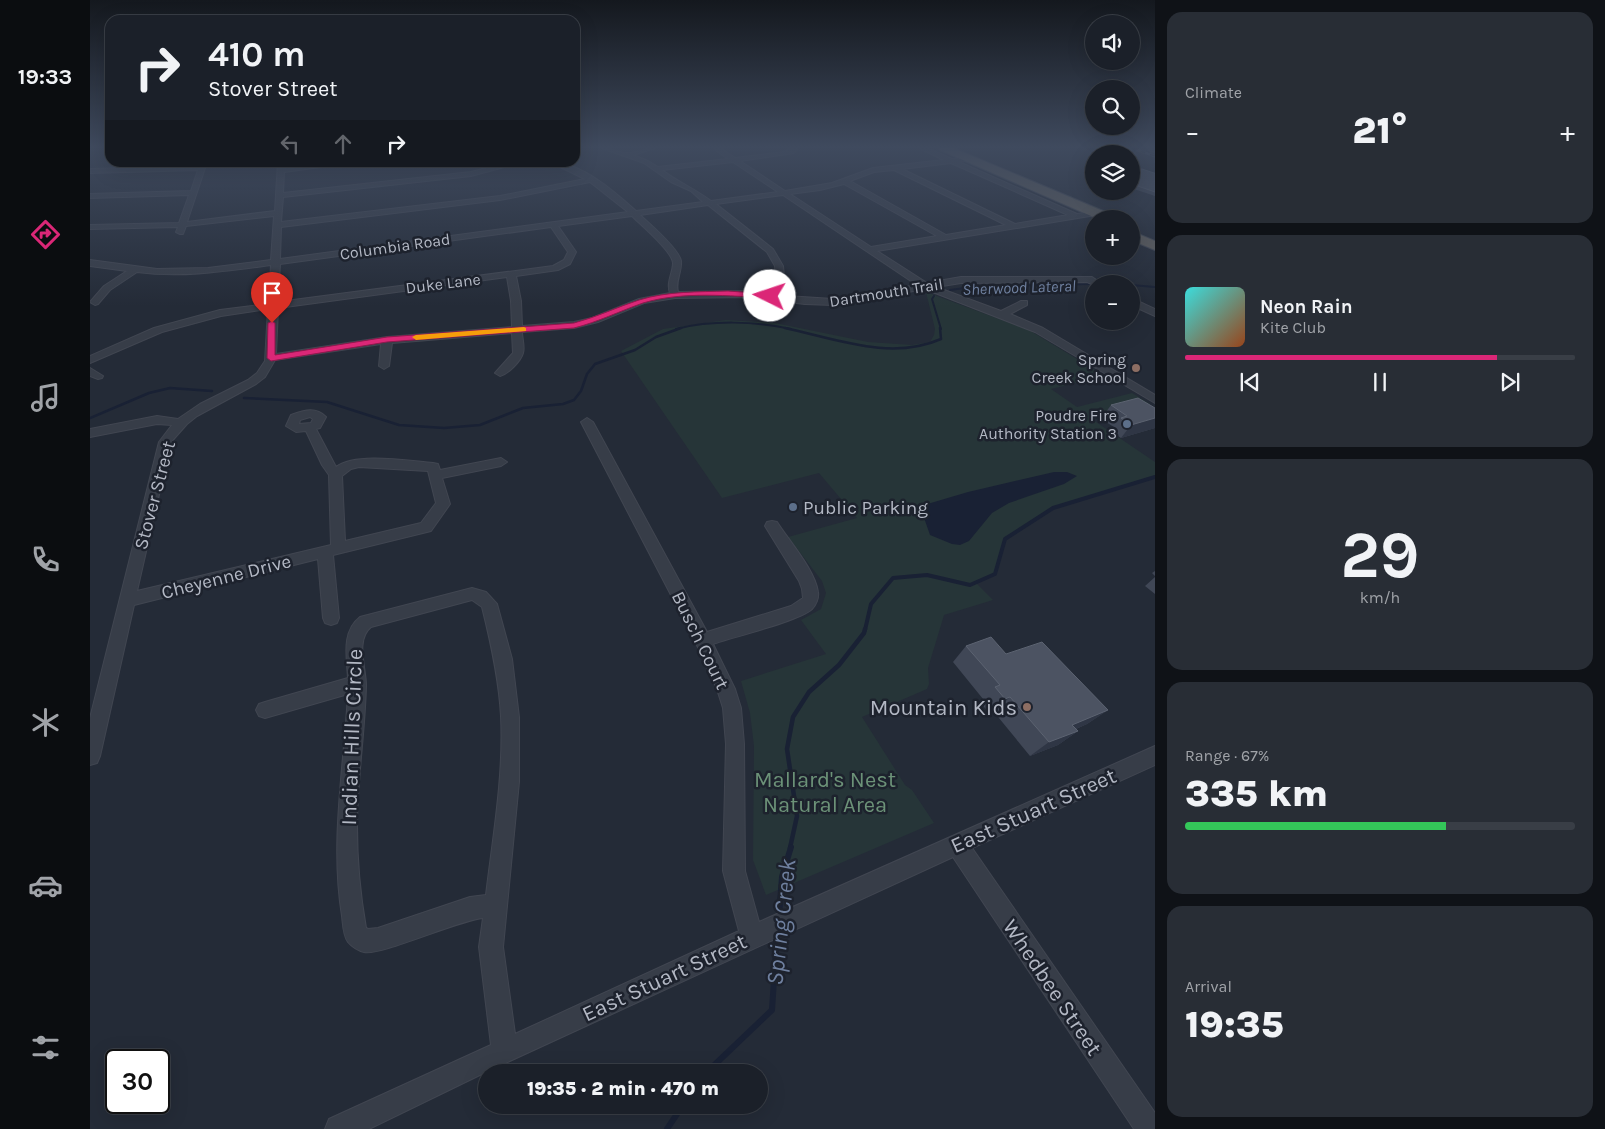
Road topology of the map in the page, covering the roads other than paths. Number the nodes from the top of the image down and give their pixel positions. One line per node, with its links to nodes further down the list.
1 (191, 201): 20 (street)
2 (279, 201): 12 (street)
3 (478, 201): 17 (street)
4 (621, 201): 13 (street)
5 (707, 201): 11 (street)
6 (727, 201): 11 (street, Columbia Road)
7 (794, 201): 26 (street)
8 (881, 201): 22 (street)
9 (962, 201): 18 (street)
10 (1053, 201): 14 (highway)
11 (710, 203): 13 (street, Columbia Road); 34 (street)
12 (278, 213): 17 (street); 20 (street)
13 (634, 214): 16 (street, Columbia Road); 33 (street)
14 (1085, 215)
15 (1085, 217): 18 (street)
16 (553, 224): 27 (street, Columbia Road); 30 (street, Duke Lane)
17 (277, 225): 27 (street)
18 (1013, 226): 22 (street)
19 (90, 227): 20 (street)
20 (182, 228)
21 (1140, 232): 23 (highway)
22 (944, 237): 26 (street)
23 (1155, 238)
24 (1140, 239): 25 (highway)
25 (1155, 246)
26 (868, 250): 32 (street)
27 (275, 262): 29 (street, Columbia Road); 37 (street)
28 (90, 263): 29 (street, Columbia Road)
29 (136, 269): 35 (street)
30 (511, 274): 37 (street, Duke Lane); 41 (street)
31 (1085, 279): 32 (street, Dartmouth Trail)
32 (925, 286): 34 (street, Dartmouth Trail); 40 (street)
33 (675, 295): 34 (street, Dartmouth Trail); 41 (street, Dartmouth Trail)
34 (781, 297)
35 (95, 302)
36 (1024, 303): 40 (street)
37 (272, 306): 43 (street); 44 (street, Duke Lane)
38 (1140, 306): 39 (street)
39 (1155, 313)
40 (1002, 314): 47 (street)
41 (518, 330): 42 (street, Dartmouth Trail); 46 (street)
42 (387, 340): 43 (street, Dartmouth Trail); 45 (street)
43 (271, 358): 49 (street, Stover Street)
44 (90, 360)
45 (384, 366)
46 (500, 373)
47 (1155, 400)
48 (587, 422): 59 (street, Busch Court)
49 (180, 423): 51 (street); 57 (street, Stover Street)
50 (310, 428): 53 (street)
51 (90, 433)
52 (501, 462): 54 (street)
53 (335, 474): 54 (street); 56 (street)
54 (435, 475): 56 (street, Cheyenne Drive)
55 (772, 526): 59 (street)
56 (332, 550): 57 (street, Cheyenne Drive); 58 (street)
57 (127, 600): 63 (street, Stover Street)
58 (331, 618)
59 (703, 640): 66 (street, Busch Court)
60 (356, 683): 61 (street); 65 (street, Indian Hills Circle); 65 (street, Indian Hills Circle)
61 (266, 710)
62 (1155, 755): 64 (street, East Stuart Street)
63 (90, 756)
64 (957, 844): 66 (street, East Stuart Street); 69 (street, Whedbee Street)
65 (494, 905): 67 (street, Indian Hills Circle)
66 (754, 936): 67 (street, East Stuart Street)
67 (504, 1050): 68 (street, East Stuart Street)
68 (339, 1129)
69 (1150, 1129)

